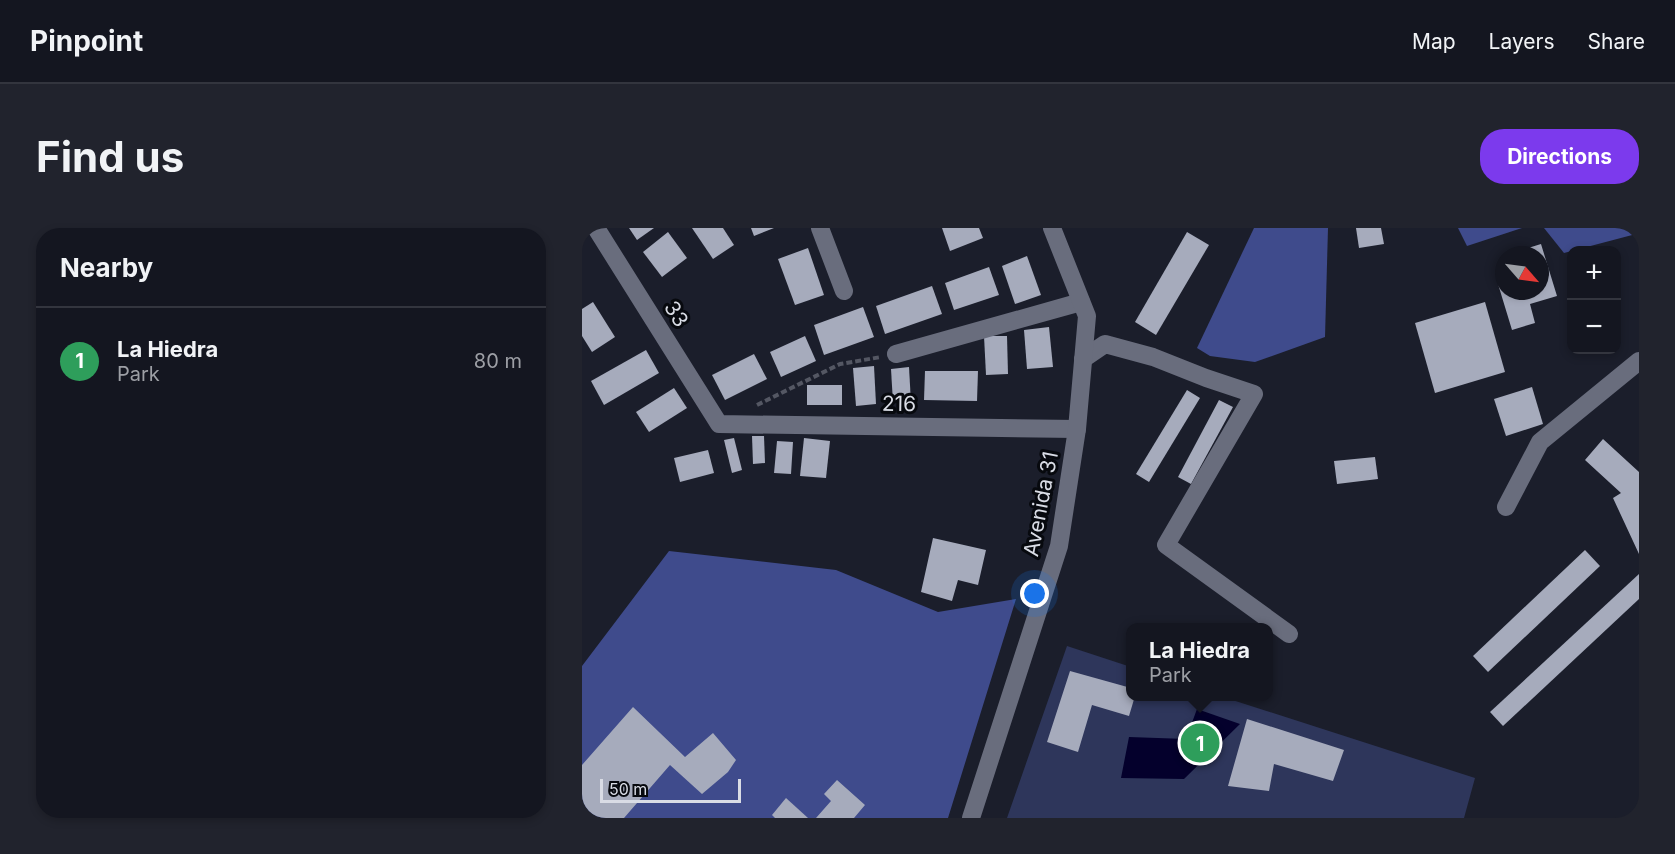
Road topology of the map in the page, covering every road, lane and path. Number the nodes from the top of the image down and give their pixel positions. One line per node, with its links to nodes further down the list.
1 (596, 228): 10 (street, 33)
2 (820, 228): 4 (street)
3 (1052, 228): 5 (street, Avenida 31)
4 (844, 291)
5 (1081, 302): 6 (street); 7 (street, Avenida 31)
6 (896, 354): 9 (path)
7 (1083, 359): 11 (street, Avenida 31); 13 (street)
8 (1639, 361): 12 (street)
9 (749, 409)
10 (719, 424): 11 (street, 216)
11 (1077, 429): 14 (street, Avenida 31)
12 (1506, 507)
13 (1289, 634)
14 (971, 818)

